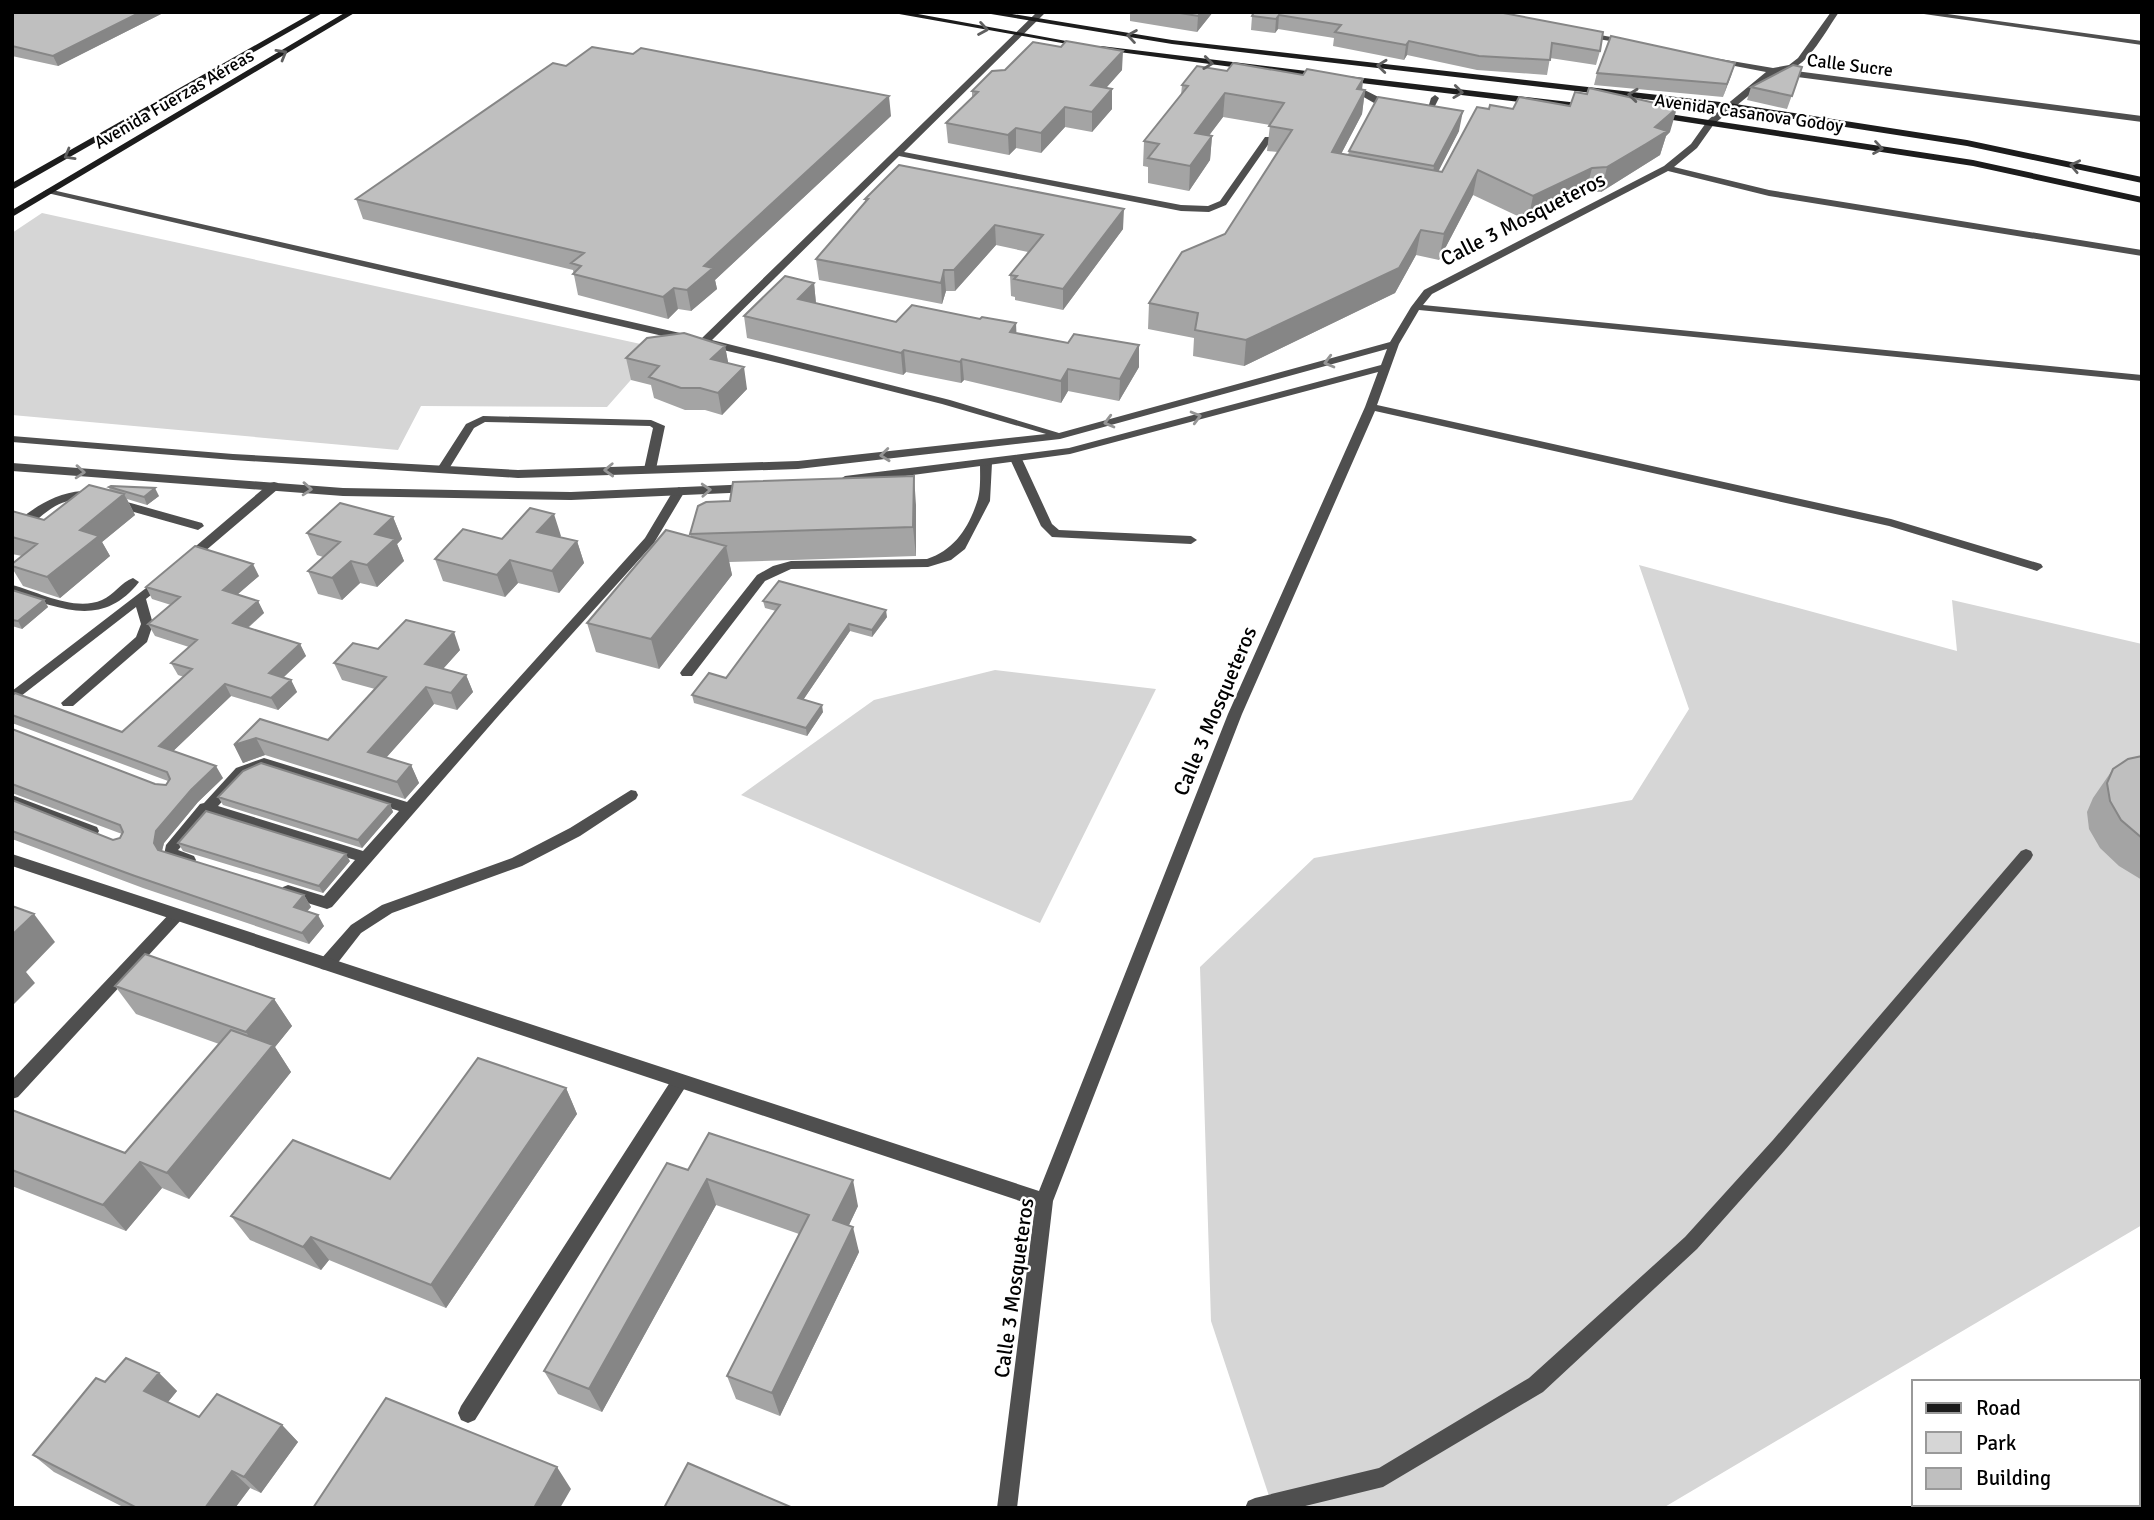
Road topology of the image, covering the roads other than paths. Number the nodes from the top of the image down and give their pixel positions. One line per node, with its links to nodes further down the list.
1 (305, 12): 8 (street)
2 (352, 12): 32 (street, Avenida Fuerzas Aéreas, one-way to 2)
3 (892, 12): 11 (street, one-way to 11)
4 (983, 12): 9 (street, Avenida Casanova Godoy)
5 (1044, 12): 9 (street)
6 (1835, 12): 15 (street, Calle 3 Mosqueteros)
7 (1914, 12): 12 (street)
8 (318, 13): 31 (street, Avenida Fuerzas Aéreas, one-way to 31)
9 (1034, 21): 11 (street); 18 (street, Avenida Casanova Godoy, one-way to 9)
10 (1569, 31): 13 (street)
11 (1019, 35): 16 (street, one-way to 16); 28 (street)
12 (2142, 43)
13 (1637, 44)
14 (1705, 57): 15 (street, Calle Sucre)
15 (1773, 71): 18 (street, Calle 3 Mosqueteros); 25 (street, Calle Sucre)
16 (1338, 78): 19 (street); 20 (street, one-way to 20)
17 (1433, 106): 22 (street)
18 (1728, 106): 26 (street, Calle 3 Mosqueteros); 30 (street, Avenida Casanova Godoy, one-way to 18)
19 (1408, 109)
20 (1601, 109)
21 (1371, 111): 24 (street)
22 (1420, 111)
23 (1642, 114): 26 (street, Avenida Casanova Godoy)
24 (1397, 116)
25 (2142, 119)
26 (1711, 122): 29 (street, Calle 3 Mosqueteros); 33 (street, Avenida Casanova Godoy, one-way to 33)
27 (1268, 139): 28 (street)
28 (896, 153): 37 (street)
29 (1667, 168): 35 (street); 36 (street, Calle 3 Mosqueteros)
30 (2142, 180)
31 (13, 186)
32 (48, 192): 34 (street, Avenida Fuerzas Aéreas); 37 (street)
33 (2142, 200)
34 (12, 214)
35 (2142, 253)
36 (1416, 307): 38 (street, Calle 3 Mosqueteros); 40 (street)
37 (704, 342): 42 (street)
38 (1394, 344): 39 (street, Calle 3 Mosqueteros); 42 (street, one-way to 42)
39 (1385, 368): 41 (street, Calle 3 Mosqueteros); 44 (street, one-way to 39)
40 (2142, 377)
41 (1371, 407): 57 (street); 78 (street, Calle 3 Mosqueteros)
42 (1060, 436): 44 (street); 49 (street, one-way to 49)
43 (12, 439): 46 (street)
44 (1070, 451): 45 (street)
45 (1016, 458): 47 (street); 56 (street)
46 (25, 460): 48 (street); 51 (street, one-way to 51)
47 (986, 463): 50 (street); 61 (street)
48 (443, 469): 49 (street, one-way to 48); 49 (street)
49 (650, 469)
50 (829, 481)
51 (274, 486): 53 (street, one-way to 53); 60 (street)
52 (766, 487): 53 (street, one-way to 52)
53 (679, 491): 67 (street)
54 (198, 526): 55 (street)
55 (12, 531)
56 (1191, 540)
57 (2037, 567)
58 (133, 582): 59 (street)
59 (12, 589)
60 (140, 599): 62 (street); 63 (street)
61 (687, 673)
62 (12, 698)
63 (68, 703)
64 (631, 795): 75 (street)
65 (12, 800): 68 (street)
66 (205, 808): 67 (street); 70 (street); 72 (street)
67 (410, 808): 70 (street)
68 (110, 838)
69 (2026, 855): 81 (street)
70 (366, 858): 73 (street)
71 (12, 860): 74 (street)
72 (210, 867)
73 (275, 887)
74 (177, 915): 75 (street); 77 (street)
75 (327, 964): 76 (street)
76 (680, 1081): 78 (street); 79 (street)
77 (12, 1092)
78 (1044, 1201): 80 (street, Calle 3 Mosqueteros)
79 (468, 1413)
80 (1007, 1508)
81 (1255, 1508)

